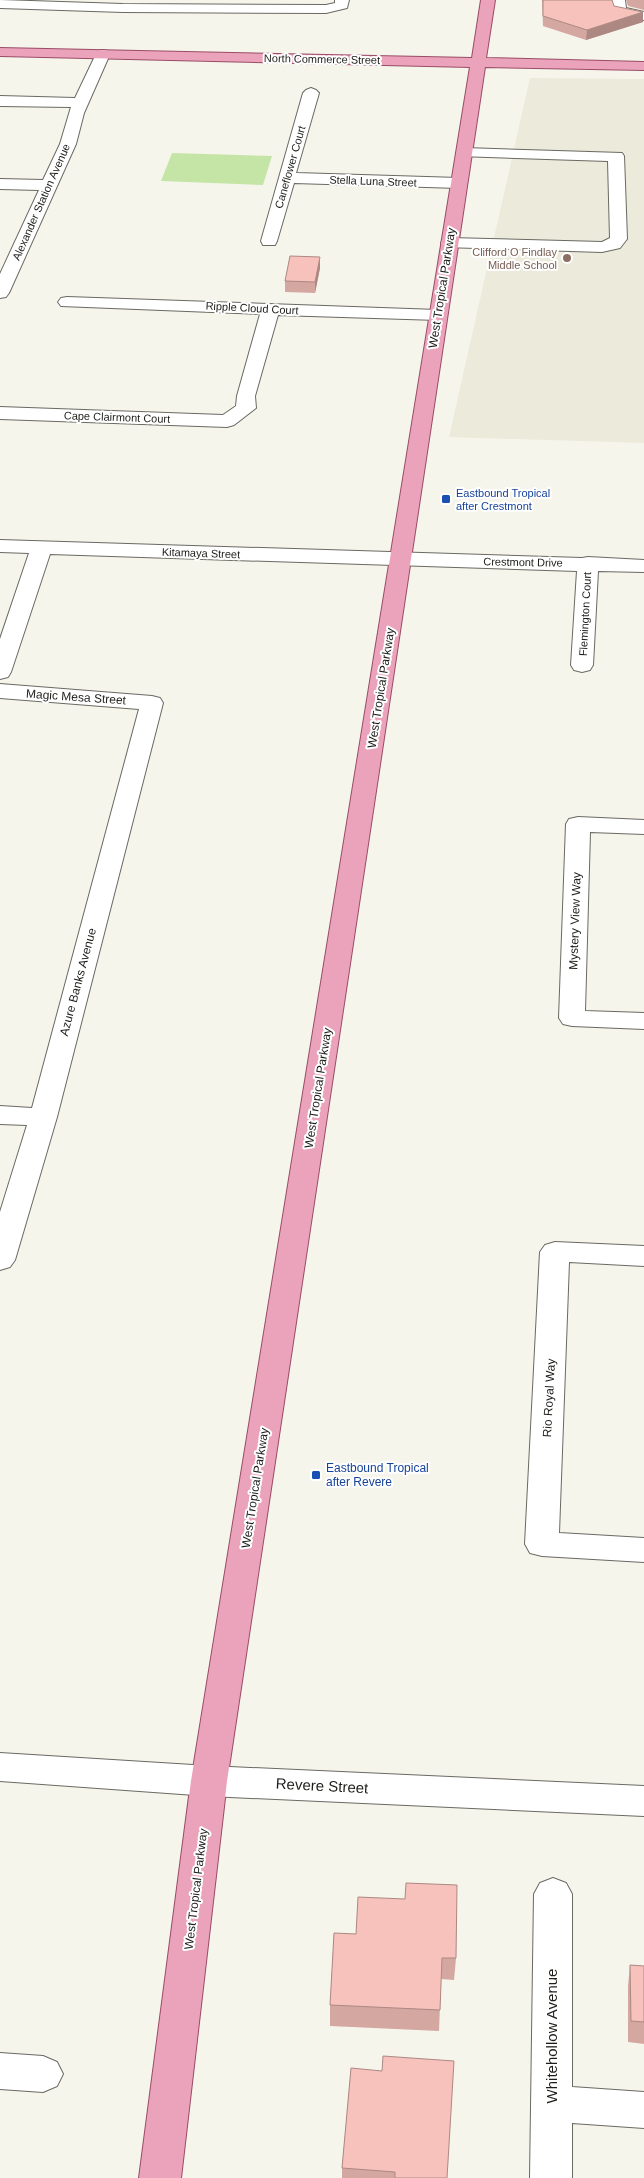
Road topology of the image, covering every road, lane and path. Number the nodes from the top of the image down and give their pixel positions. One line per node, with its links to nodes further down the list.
1 (488, 0): 8 (main road, West Tropical Parkway)
2 (618, 0): 5 (street)
3 (0, 4): 4 (street)
4 (339, 4)
5 (644, 16)
6 (0, 52): 7 (main road, North Commerce Street)
7 (103, 54): 8 (main road, North Commerce Street); 12 (street, Alexander Station Avenue)
8 (478, 63): 9 (main road, North Commerce Street); 13 (main road, West Tropical Parkway)
9 (644, 66)
10 (311, 93): 14 (street, Caneflower Court)
11 (0, 101): 12 (street)
12 (81, 104): 16 (street, Alexander Station Avenue)
13 (461, 170): 14 (street, Stella Luna Street); 18 (main road, West Tropical Parkway); 18 (street, Stella Luna Street)
14 (289, 172): 17 (street, Caneflower Court)
15 (0, 184): 16 (street)
16 (49, 185): 19 (street, Alexander Station Avenue)
17 (269, 240)
18 (449, 243): 22 (main road, West Tropical Parkway)
19 (1, 290)
20 (67, 302): 21 (street, Ripple Cloud Court)
21 (271, 308): 22 (street, Ripple Cloud Court); 23 (street, Cape Clairmont Court)
22 (438, 315): 26 (main road, West Tropical Parkway)
23 (0, 413)
24 (0, 546): 25 (street, Kitamaya Street)
25 (42, 547): 26 (street, Kitamaya Street); 30 (street)
26 (401, 560): 27 (street, Crestmont Drive); 41 (main road, West Tropical Parkway)
27 (588, 563): 28 (street, Crestmont Drive); 29 (street, Flemington Court)
28 (644, 566)
29 (582, 666)
30 (0, 672)
31 (0, 691): 32 (street, Magic Mesa Street)
32 (152, 703): 36 (street, Azure Banks Avenue)
33 (644, 827): 34 (street, Mystery View Way)
34 (644, 1021)
35 (0, 1115): 36 (street)
36 (43, 1117): 38 (street, Azure Banks Avenue)
37 (644, 1256): 39 (street, Rio Royal Way)
38 (0, 1260)
39 (644, 1550)
40 (0, 1767): 41 (street, Revere Street)
41 (209, 1780): 42 (street, Revere Street); 48 (main road, West Tropical Parkway)
42 (644, 1801)
43 (553, 1894): 46 (street, Whitehollow Avenue)
44 (0, 2071): 45 (street)
45 (43, 2074)
46 (552, 2104): 47 (street); 49 (street, Whitehollow Avenue)
47 (644, 2110)
48 (160, 2178)
49 (551, 2178)

